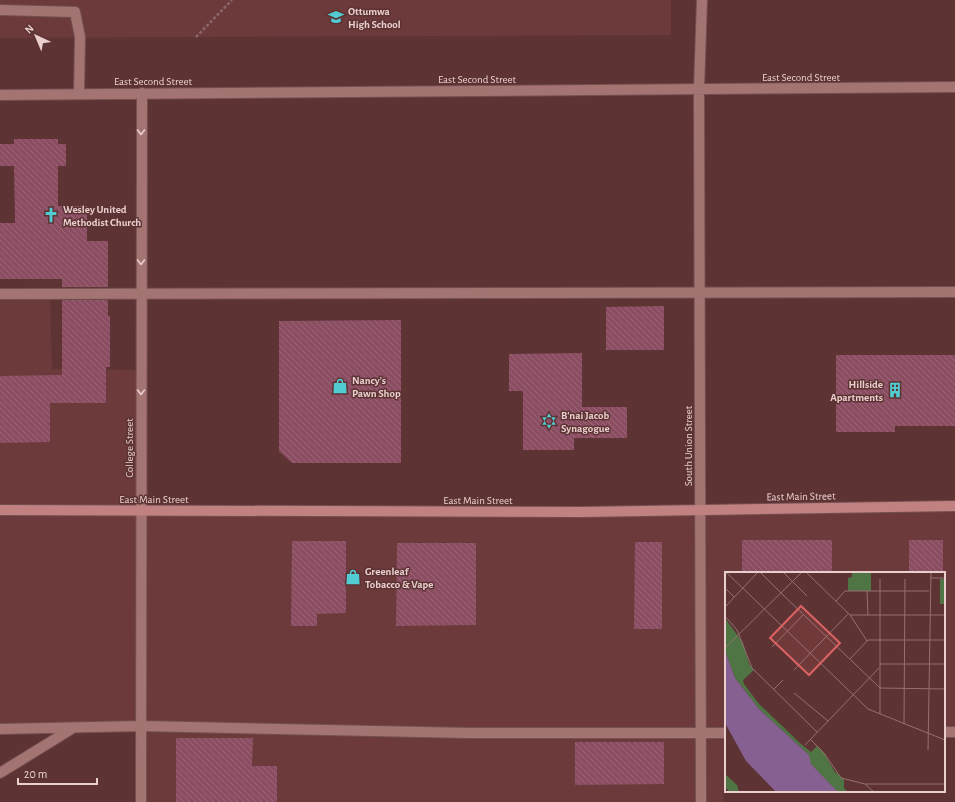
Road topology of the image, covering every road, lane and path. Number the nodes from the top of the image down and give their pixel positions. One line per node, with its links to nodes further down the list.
1 (232, 0): 4 (path)
2 (702, 0): 6 (street, South Union Street)
3 (0, 10): 9 (street)
4 (196, 37)
5 (955, 87): 6 (street, East Second Street)
6 (699, 89): 7 (street, East Second Street); 11 (street, South Union Street)
7 (142, 93): 9 (street, East Second Street); 13 (street, College Street, one-way to 13)
8 (0, 94): 9 (street, East Second Street)
9 (79, 94)
10 (955, 292): 11 (street)
11 (699, 293): 13 (street); 16 (street, South Union Street)
12 (0, 294): 13 (street)
13 (141, 294): 17 (street, College Street, one-way to 17)
14 (955, 506): 16 (main road, East Main Street)
15 (0, 510): 17 (main road, East Main Street)
16 (700, 510): 17 (main road, East Main Street); 21 (street, South Union Street)
17 (140, 511): 18 (street, College Street)
18 (141, 726): 19 (street); 21 (street); 24 (street, College Street)
19 (74, 727): 20 (street); 23 (street)
20 (0, 729)
21 (700, 733): 22 (street); 25 (street, South Union Street)
22 (725, 733)
23 (0, 773)
24 (141, 802)
25 (701, 802)

